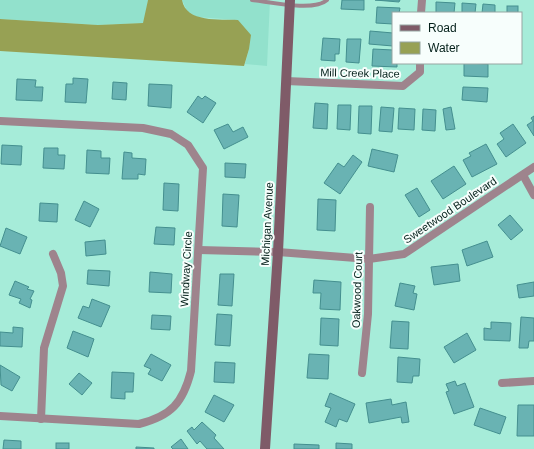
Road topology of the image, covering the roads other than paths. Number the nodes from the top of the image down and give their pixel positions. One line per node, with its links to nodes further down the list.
1 (252, 0): 4 (lane)
2 (327, 0): 4 (lane)
3 (422, 0): 5 (street)
4 (290, 2): 7 (main road, Michigan Avenue)
5 (422, 12)
6 (420, 64): 7 (street, Mill Creek Place)
7 (286, 81): 14 (main road, Michigan Avenue)
8 (0, 121): 13 (street, Windway Circle)
9 (534, 167): 10 (street, Sweetwood Boulevard)
10 (523, 175): 11 (street); 16 (street, Sweetwood Boulevard)
11 (534, 195)
12 (370, 208): 16 (street, Oakwood Court)
13 (199, 250): 14 (street, Sweetwood Boulevard); 21 (street, Windway Circle)
14 (278, 252): 16 (street, Sweetwood Boulevard); 22 (main road, Michigan Avenue)
15 (53, 254): 21 (street)
16 (369, 259): 17 (street, Oakwood Court)
17 (362, 373)
18 (534, 381): 19 (street)
19 (502, 383)
20 (0, 416): 21 (street, Windway Circle)
21 (41, 419)
22 (265, 449)

